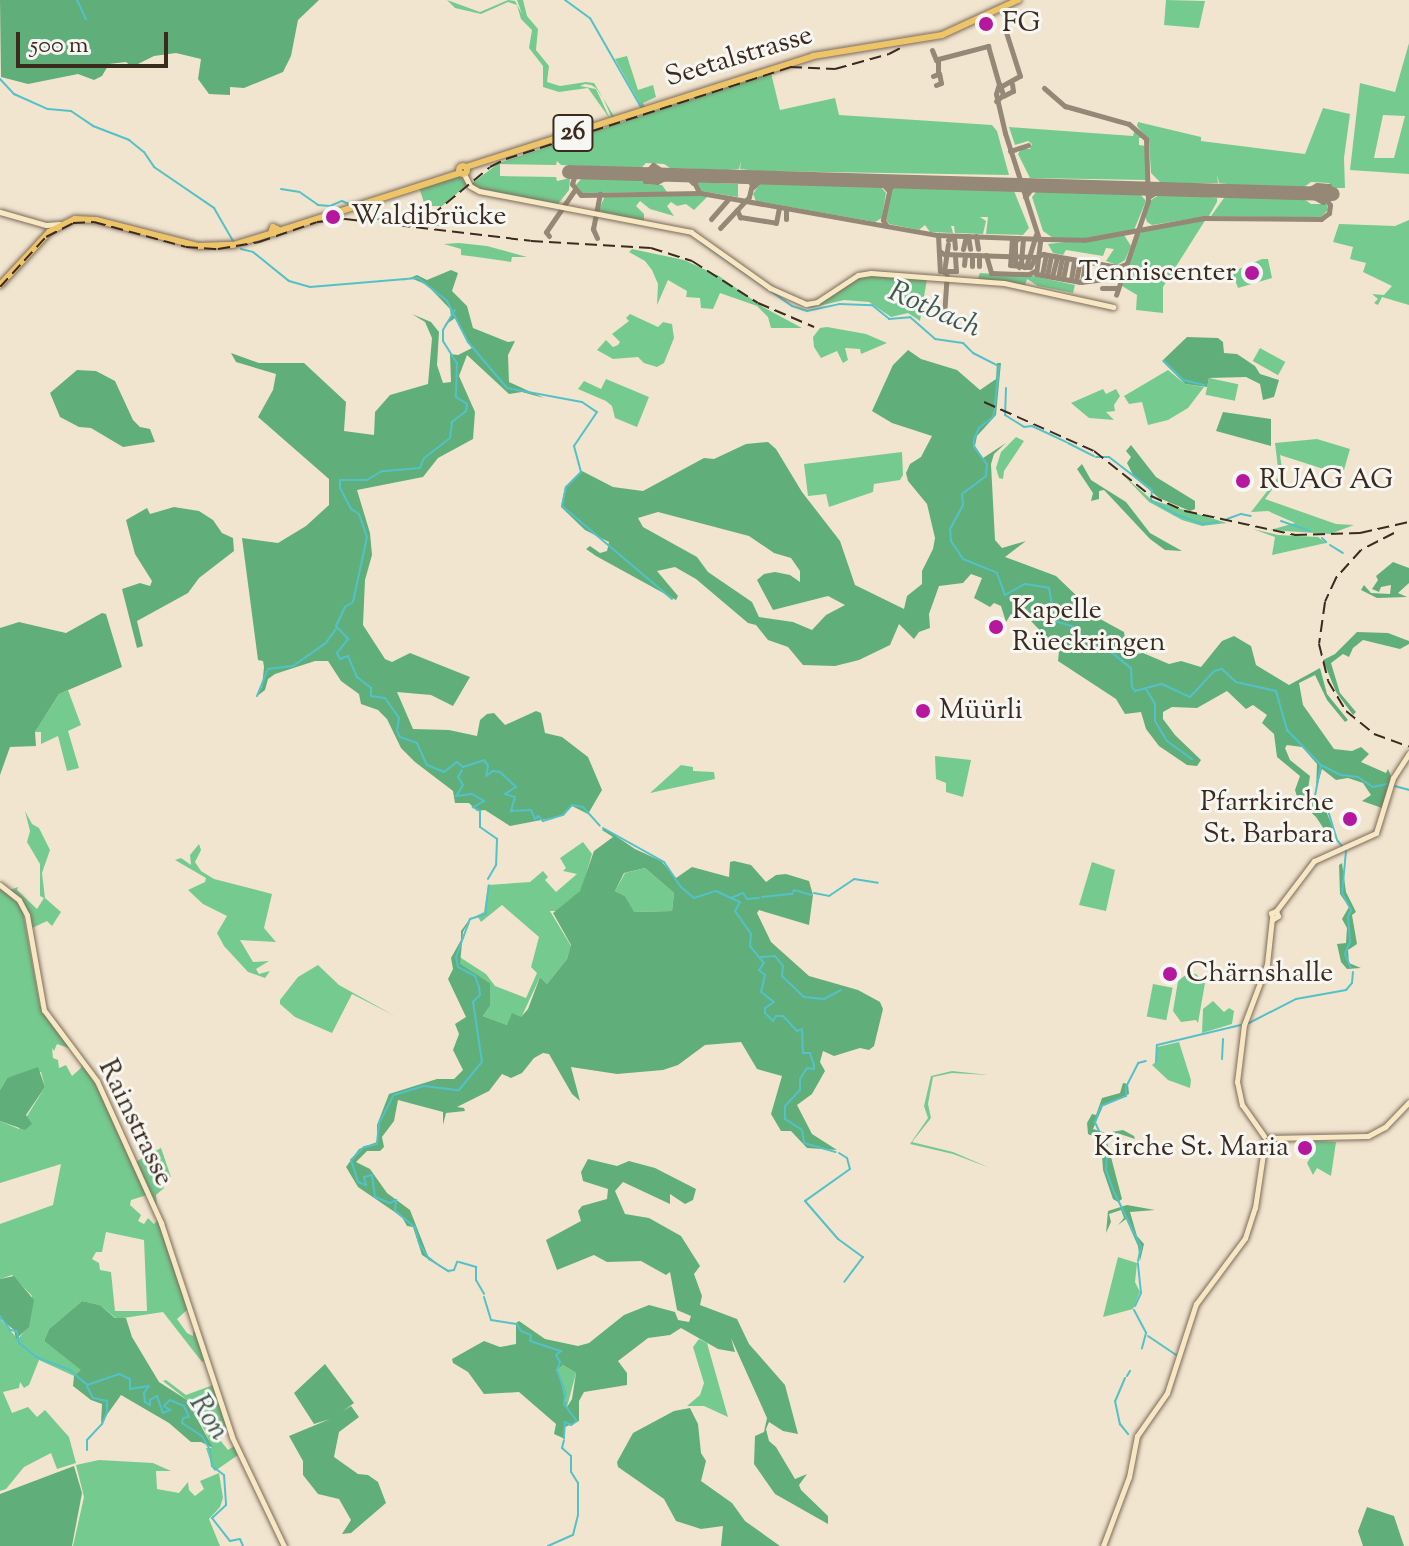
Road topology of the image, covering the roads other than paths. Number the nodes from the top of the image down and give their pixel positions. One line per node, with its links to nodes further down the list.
1 (1018, 0): 2 (main road, Seetalstrasse / 26)
2 (465, 170): 4 (main road, Seetalstrasse / 26); 6 (main road)
3 (0, 212): 4 (main road)
4 (51, 227): 5 (main road, 26)
5 (0, 285)
6 (1113, 307)
7 (1409, 753): 10 (main road)
8 (0, 885): 11 (main road, Rainstrasse)
9 (1409, 1102): 10 (main road)
10 (1266, 1138): 12 (main road)
11 (284, 1546)
12 (1103, 1546)

